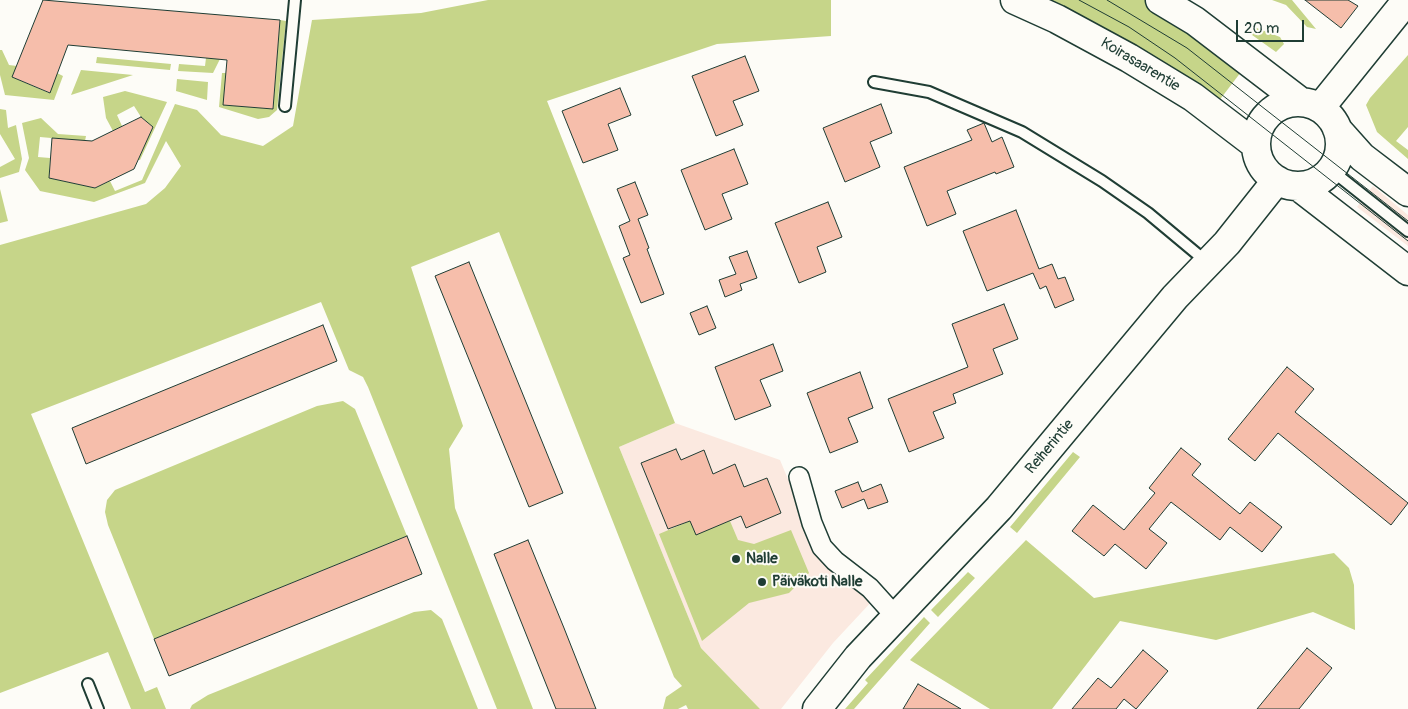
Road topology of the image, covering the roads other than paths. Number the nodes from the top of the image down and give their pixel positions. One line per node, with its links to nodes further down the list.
1 (295, 0): 7 (lane)
2 (1015, 0): 9 (street, Koirasaarentie)
3 (1160, 0): 6 (street)
4 (1407, 3): 6 (street)
5 (874, 82): 14 (lane)
6 (1310, 105): 8 (street); 9 (street)
7 (285, 106)
8 (1337, 130): 10 (street); 12 (street)
9 (1256, 145): 11 (street)
10 (1331, 170): 11 (street); 13 (lane)
11 (1287, 183): 14 (street, Reiherintie); 15 (street)
12 (1408, 192)
13 (1408, 231)
14 (1209, 263): 17 (street, Reiherintie)
15 (1408, 271)
16 (799, 477): 17 (street)
17 (897, 618): 20 (street, Reiherintie)
18 (88, 684): 19 (lane)
19 (98, 709)
20 (817, 709)

